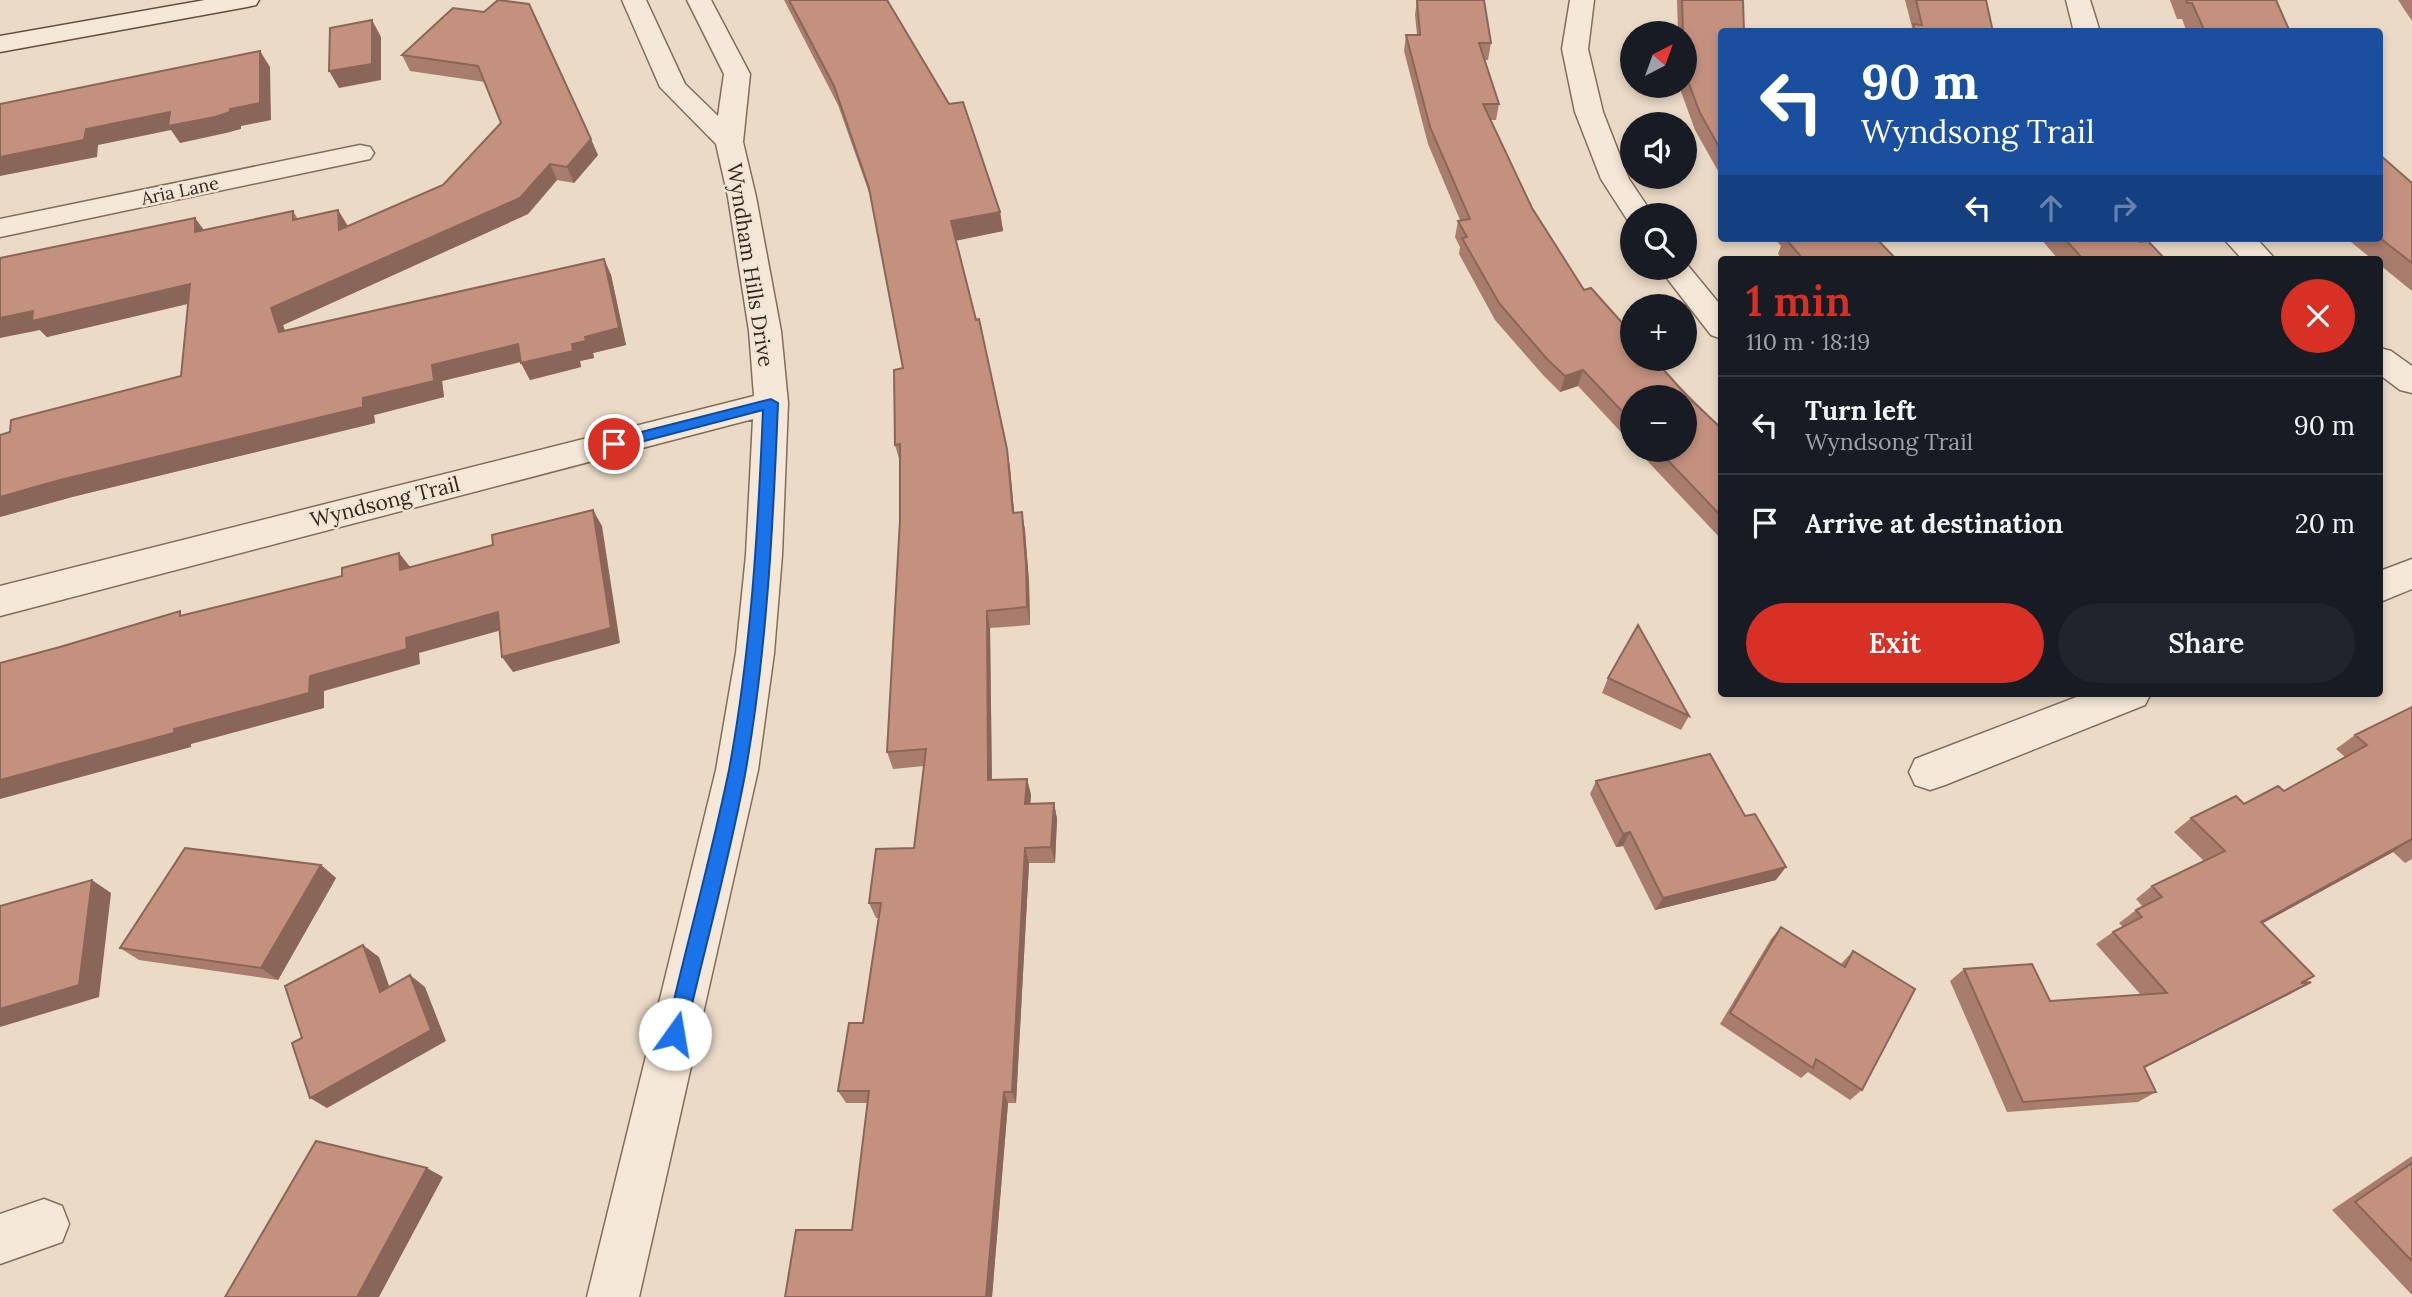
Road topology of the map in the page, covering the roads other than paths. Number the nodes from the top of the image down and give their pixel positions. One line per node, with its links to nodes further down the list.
1 (247, 0): 7 (street)
2 (634, 0): 8 (street, Wyndham Hills Drive)
3 (699, 0): 8 (street, Wyndham Hills Drive)
4 (1581, 0): 10 (street)
5 (2078, 0): 6 (street)
6 (2086, 28)
7 (0, 44)
8 (729, 142): 18 (street, Wyndham Hills Drive)
9 (360, 153): 11 (street, Aria Lane)
10 (1630, 203)
11 (0, 228)
12 (2242, 242): 13 (street)
13 (2257, 256)
14 (1684, 280): 15 (street)
15 (1718, 323)
16 (2383, 361): 17 (street)
17 (2412, 382)
18 (771, 403): 21 (street, Wyndsong Trail); 24 (street, Wyndham Hills Drive)
19 (2412, 573): 20 (street)
20 (2383, 586)
21 (0, 601)
22 (2122, 697): 23 (street)
23 (1930, 772)
24 (613, 1297)

